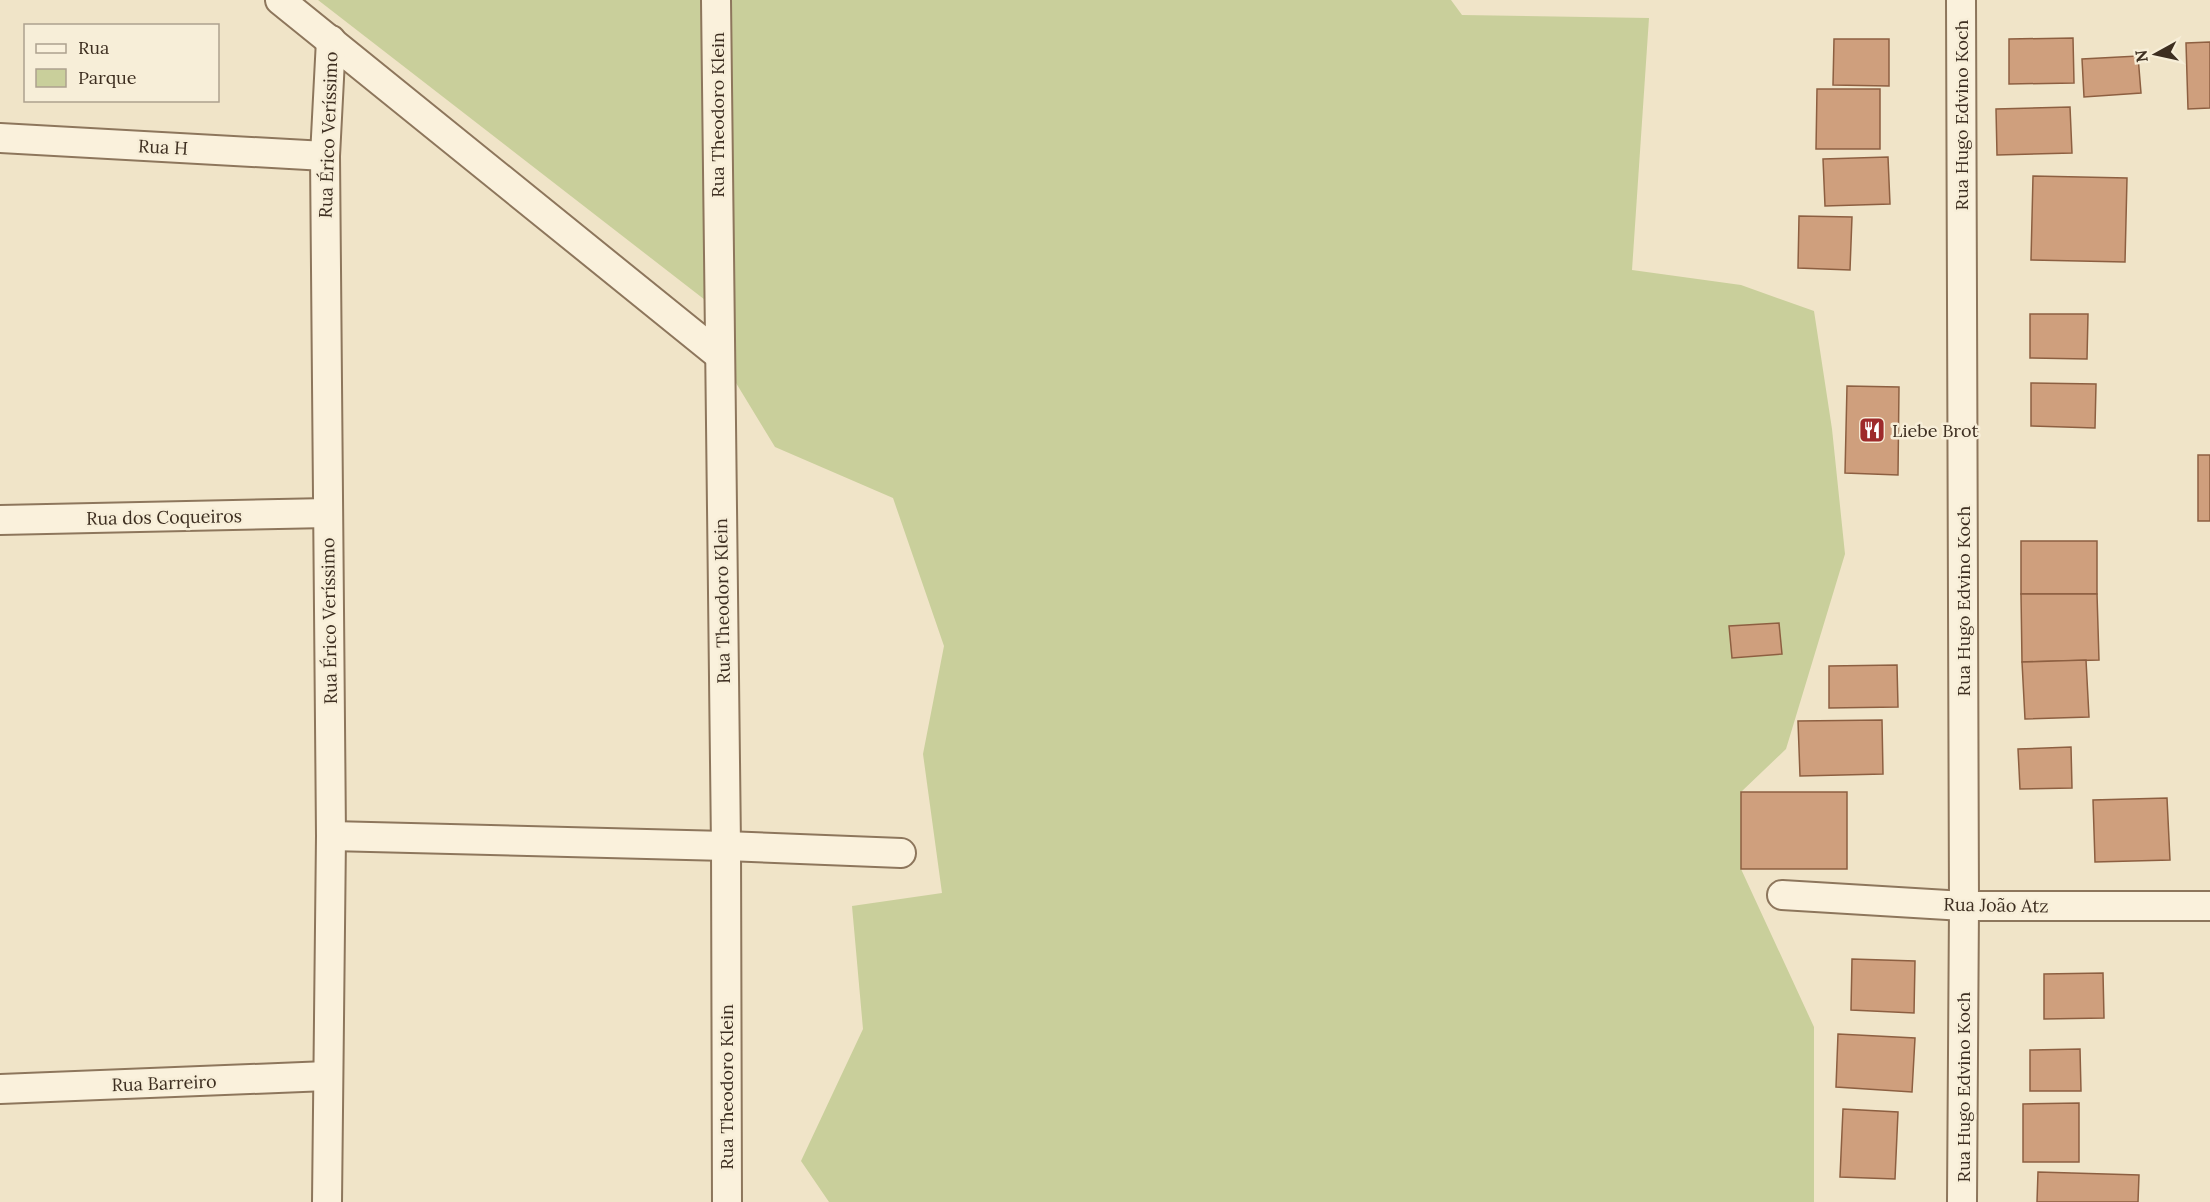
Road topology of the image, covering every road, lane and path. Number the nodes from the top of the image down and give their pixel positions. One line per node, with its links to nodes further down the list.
1 (280, 0): 4 (street)
2 (716, 0): 7 (street, Rua Theodoro Klein)
3 (1961, 0): 14 (street, Rua Hugo Edvino Koch)
4 (331, 40): 6 (street, Rua Érico Veríssimo); 7 (street)
5 (0, 138): 6 (street, Rua H)
6 (326, 156): 8 (street, Rua Érico Veríssimo)
7 (719, 354): 11 (street, Rua Theodoro Klein)
8 (328, 513): 9 (street, Rua dos Coqueiros); 10 (street, Rua Érico Veríssimo)
9 (0, 520)
10 (331, 836): 11 (street); 16 (street, Rua Érico Veríssimo)
11 (726, 846): 12 (street); 19 (street, Rua Theodoro Klein)
12 (902, 853)
13 (1782, 895): 14 (street, Rua João Atz)
14 (1964, 906): 15 (street, Rua João Atz); 20 (street, Rua Hugo Edvino Koch)
15 (2210, 906)
16 (327, 1076): 17 (street, Rua Barreiro); 18 (street, Rua Érico Veríssimo)
17 (0, 1089)
18 (327, 1202)
19 (727, 1202)
20 (1962, 1202)

